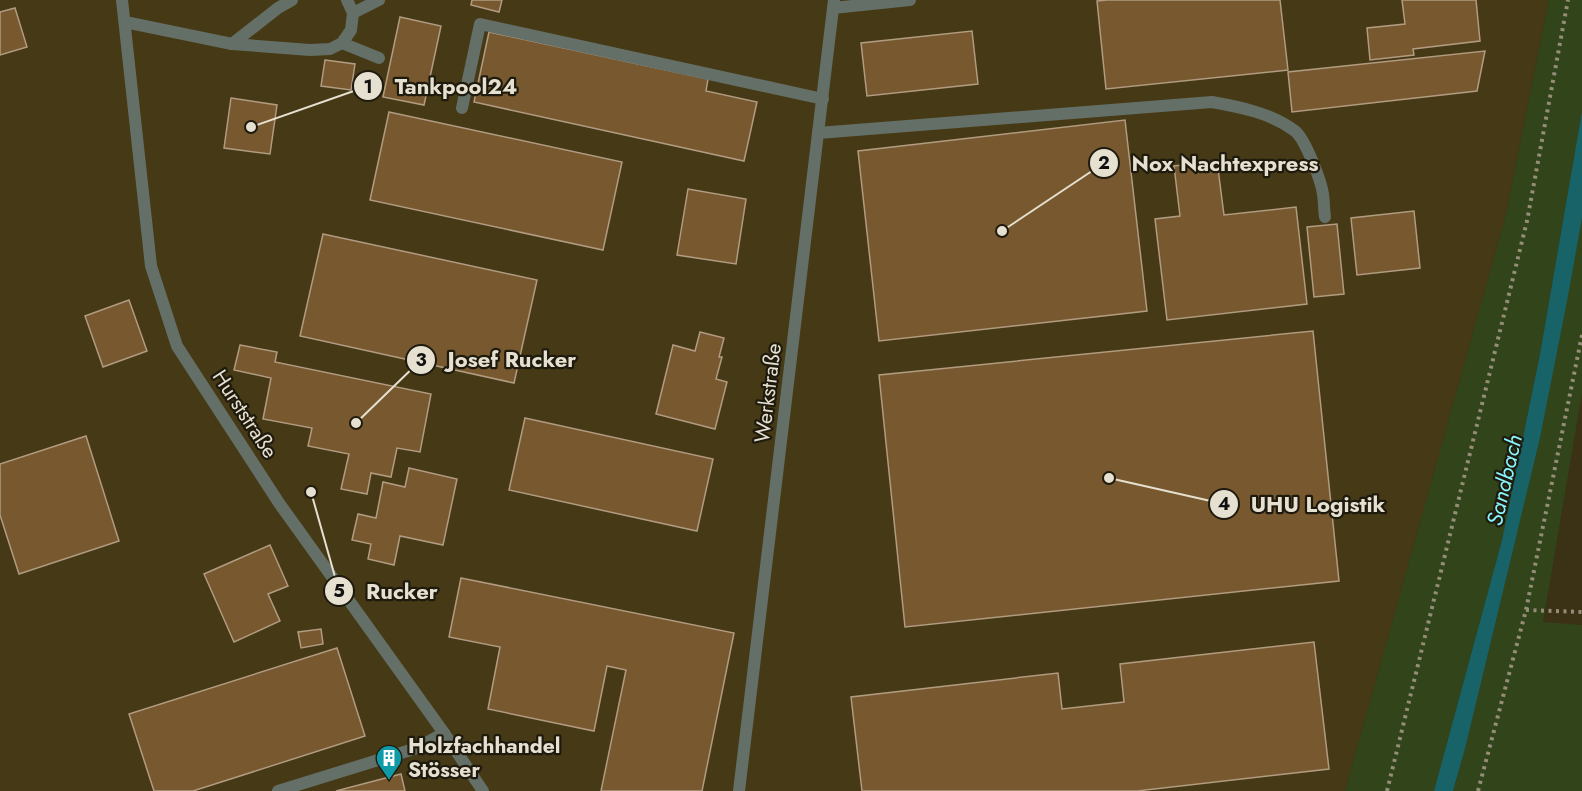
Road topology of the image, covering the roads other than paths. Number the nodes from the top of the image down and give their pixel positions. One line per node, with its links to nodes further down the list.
1 (122, 0): 8 (street, Hurststraße)
2 (292, 0): 10 (street)
3 (347, 0): 7 (street)
4 (379, 0): 7 (street)
5 (910, 0): 6 (street)
6 (834, 4): 12 (street, Werkstraße)
7 (353, 13): 9 (street)
8 (125, 22): 10 (street); 16 (street, Hurststraße)
9 (342, 43): 10 (street); 11 (street)
10 (232, 44)
11 (379, 58)
12 (823, 99): 13 (street); 14 (street, Werkstraße)
13 (462, 108)
14 (819, 133): 15 (street); 19 (street, Werkstraße)
15 (1325, 217)
16 (444, 733): 17 (street); 18 (street, Hurststraße)
17 (278, 791)
18 (483, 791)
19 (739, 791)

